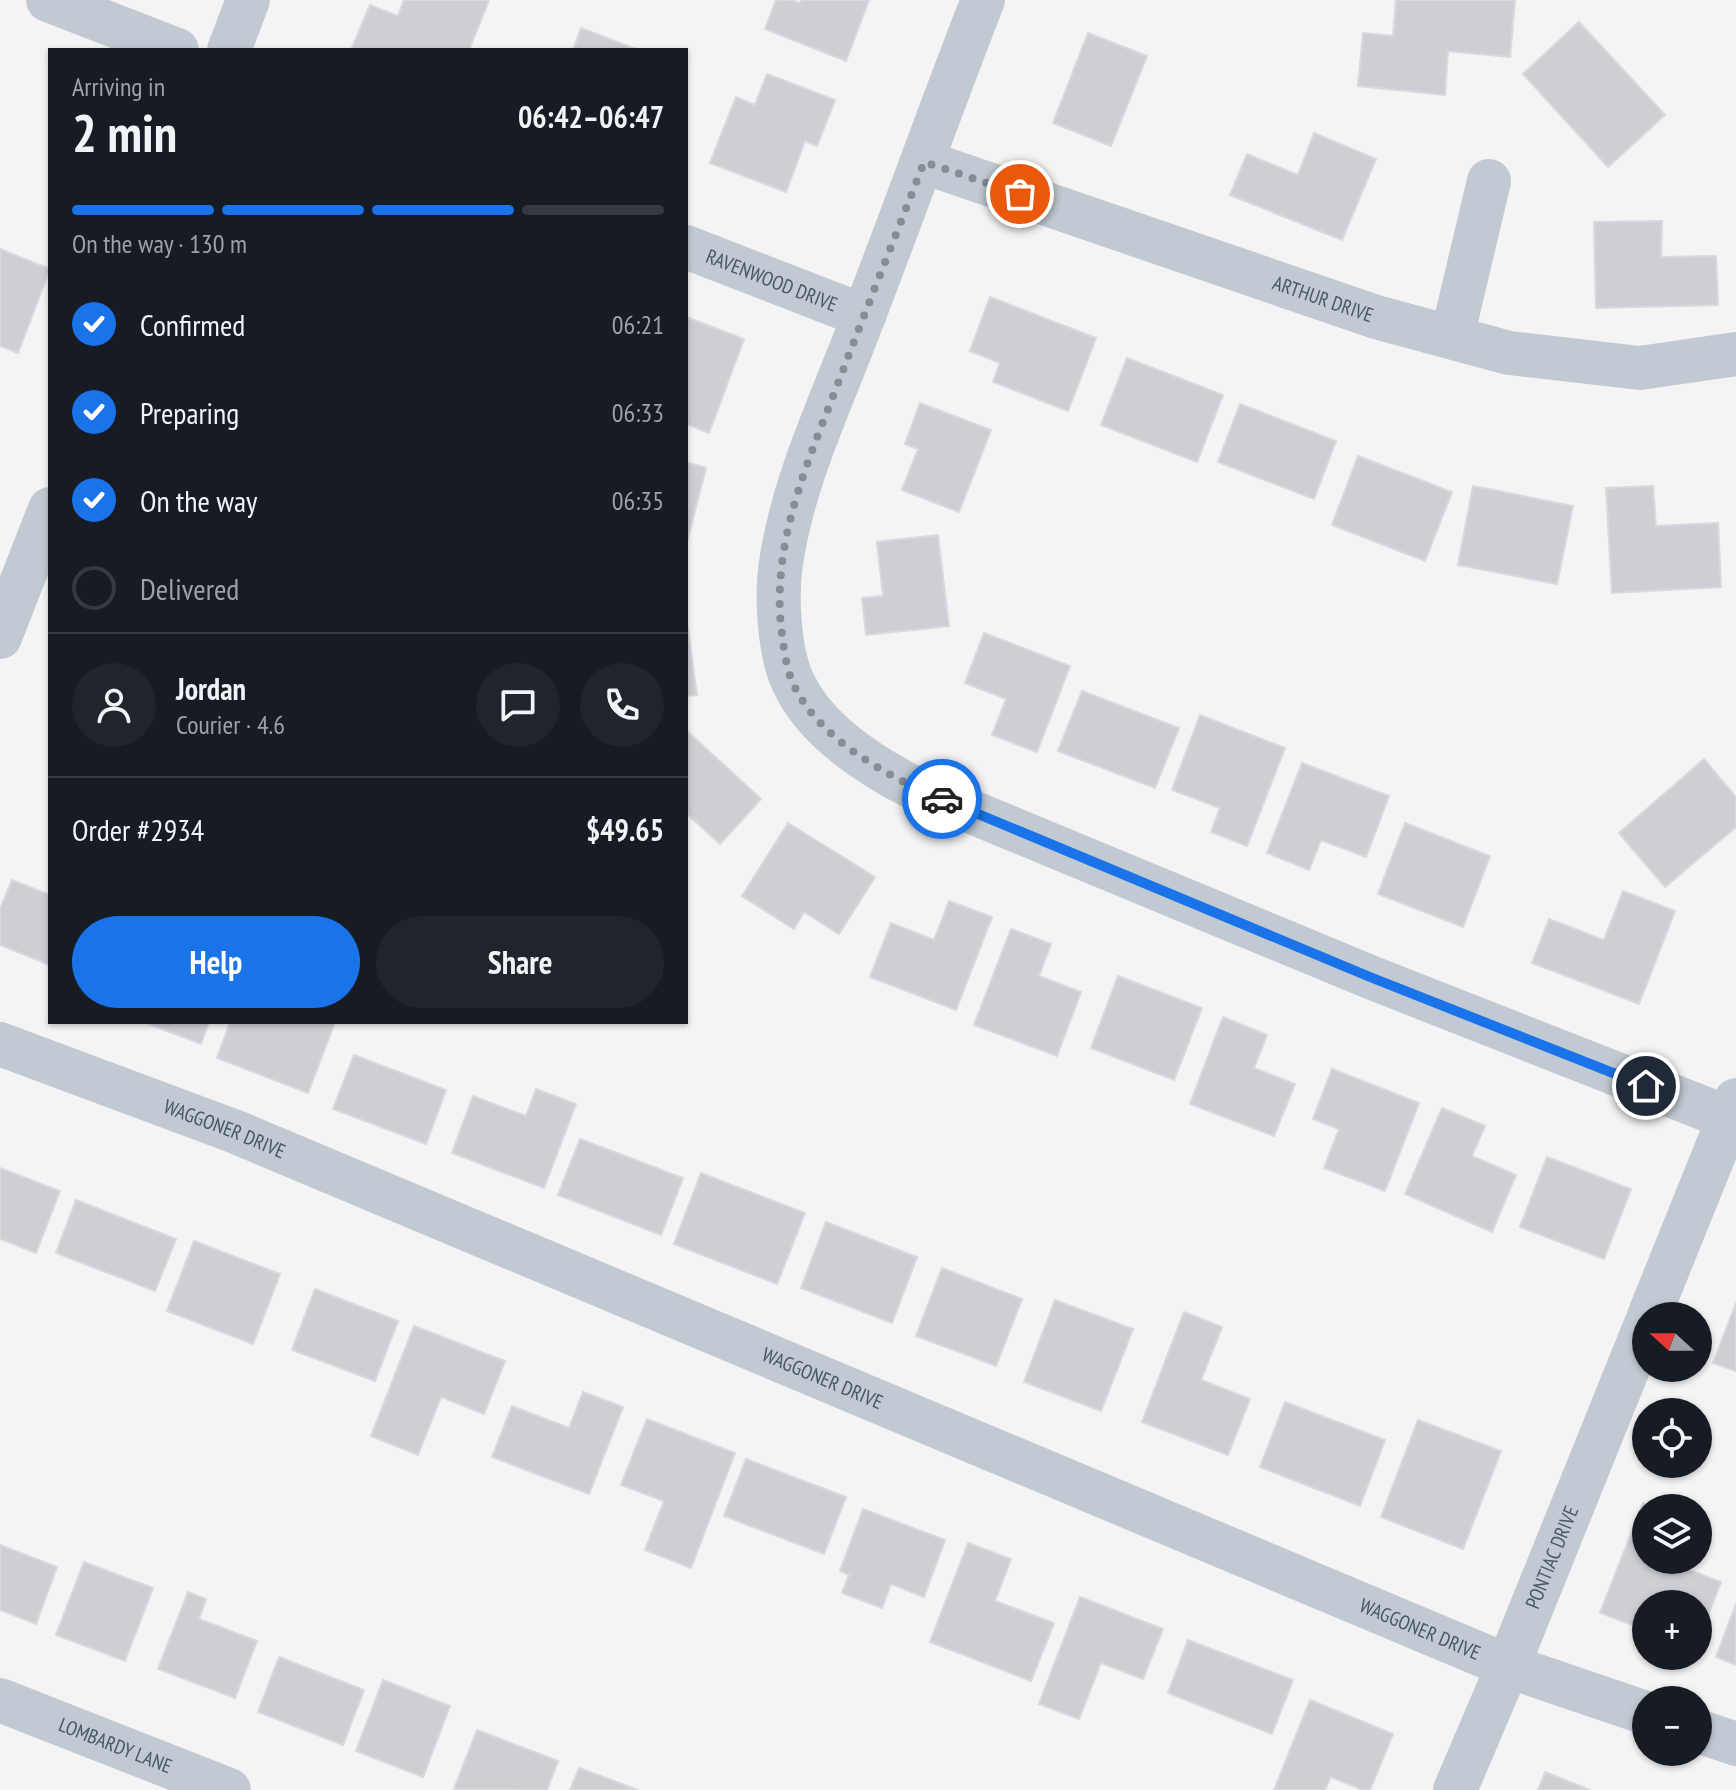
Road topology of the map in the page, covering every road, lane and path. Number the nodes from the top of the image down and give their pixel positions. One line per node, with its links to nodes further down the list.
1 (48, 0): 4 (street)
2 (248, 0): 5 (street)
3 (983, 0): 6 (street)
4 (172, 48)
5 (230, 48)
6 (924, 162): 9 (street); 10 (street, ARTHUR DRIVE)
7 (1489, 181): 10 (street)
8 (688, 248): 9 (street, RAVENWOOD DRIVE)
9 (864, 316): 15 (street, RAVENWOOD DRIVE)
10 (1452, 337): 11 (street, ARTHUR DRIVE)
11 (1736, 354)
12 (48, 514): 13 (street)
13 (0, 637)
14 (0, 1044): 18 (street, WAGGONER DRIVE)
15 (1733, 1113): 16 (street)
16 (1655, 1302)
17 (1632, 1359): 18 (street, PONTIAC DRIVE)
18 (1508, 1666): 20 (street, WAGGONER DRIVE); 24 (street, PONTIAC DRIVE)
19 (0, 1700): 23 (street, LOMBARDY LANE)
20 (1632, 1708)
21 (1712, 1736): 22 (street)
22 (1736, 1744)
23 (229, 1790)
24 (1455, 1790)

